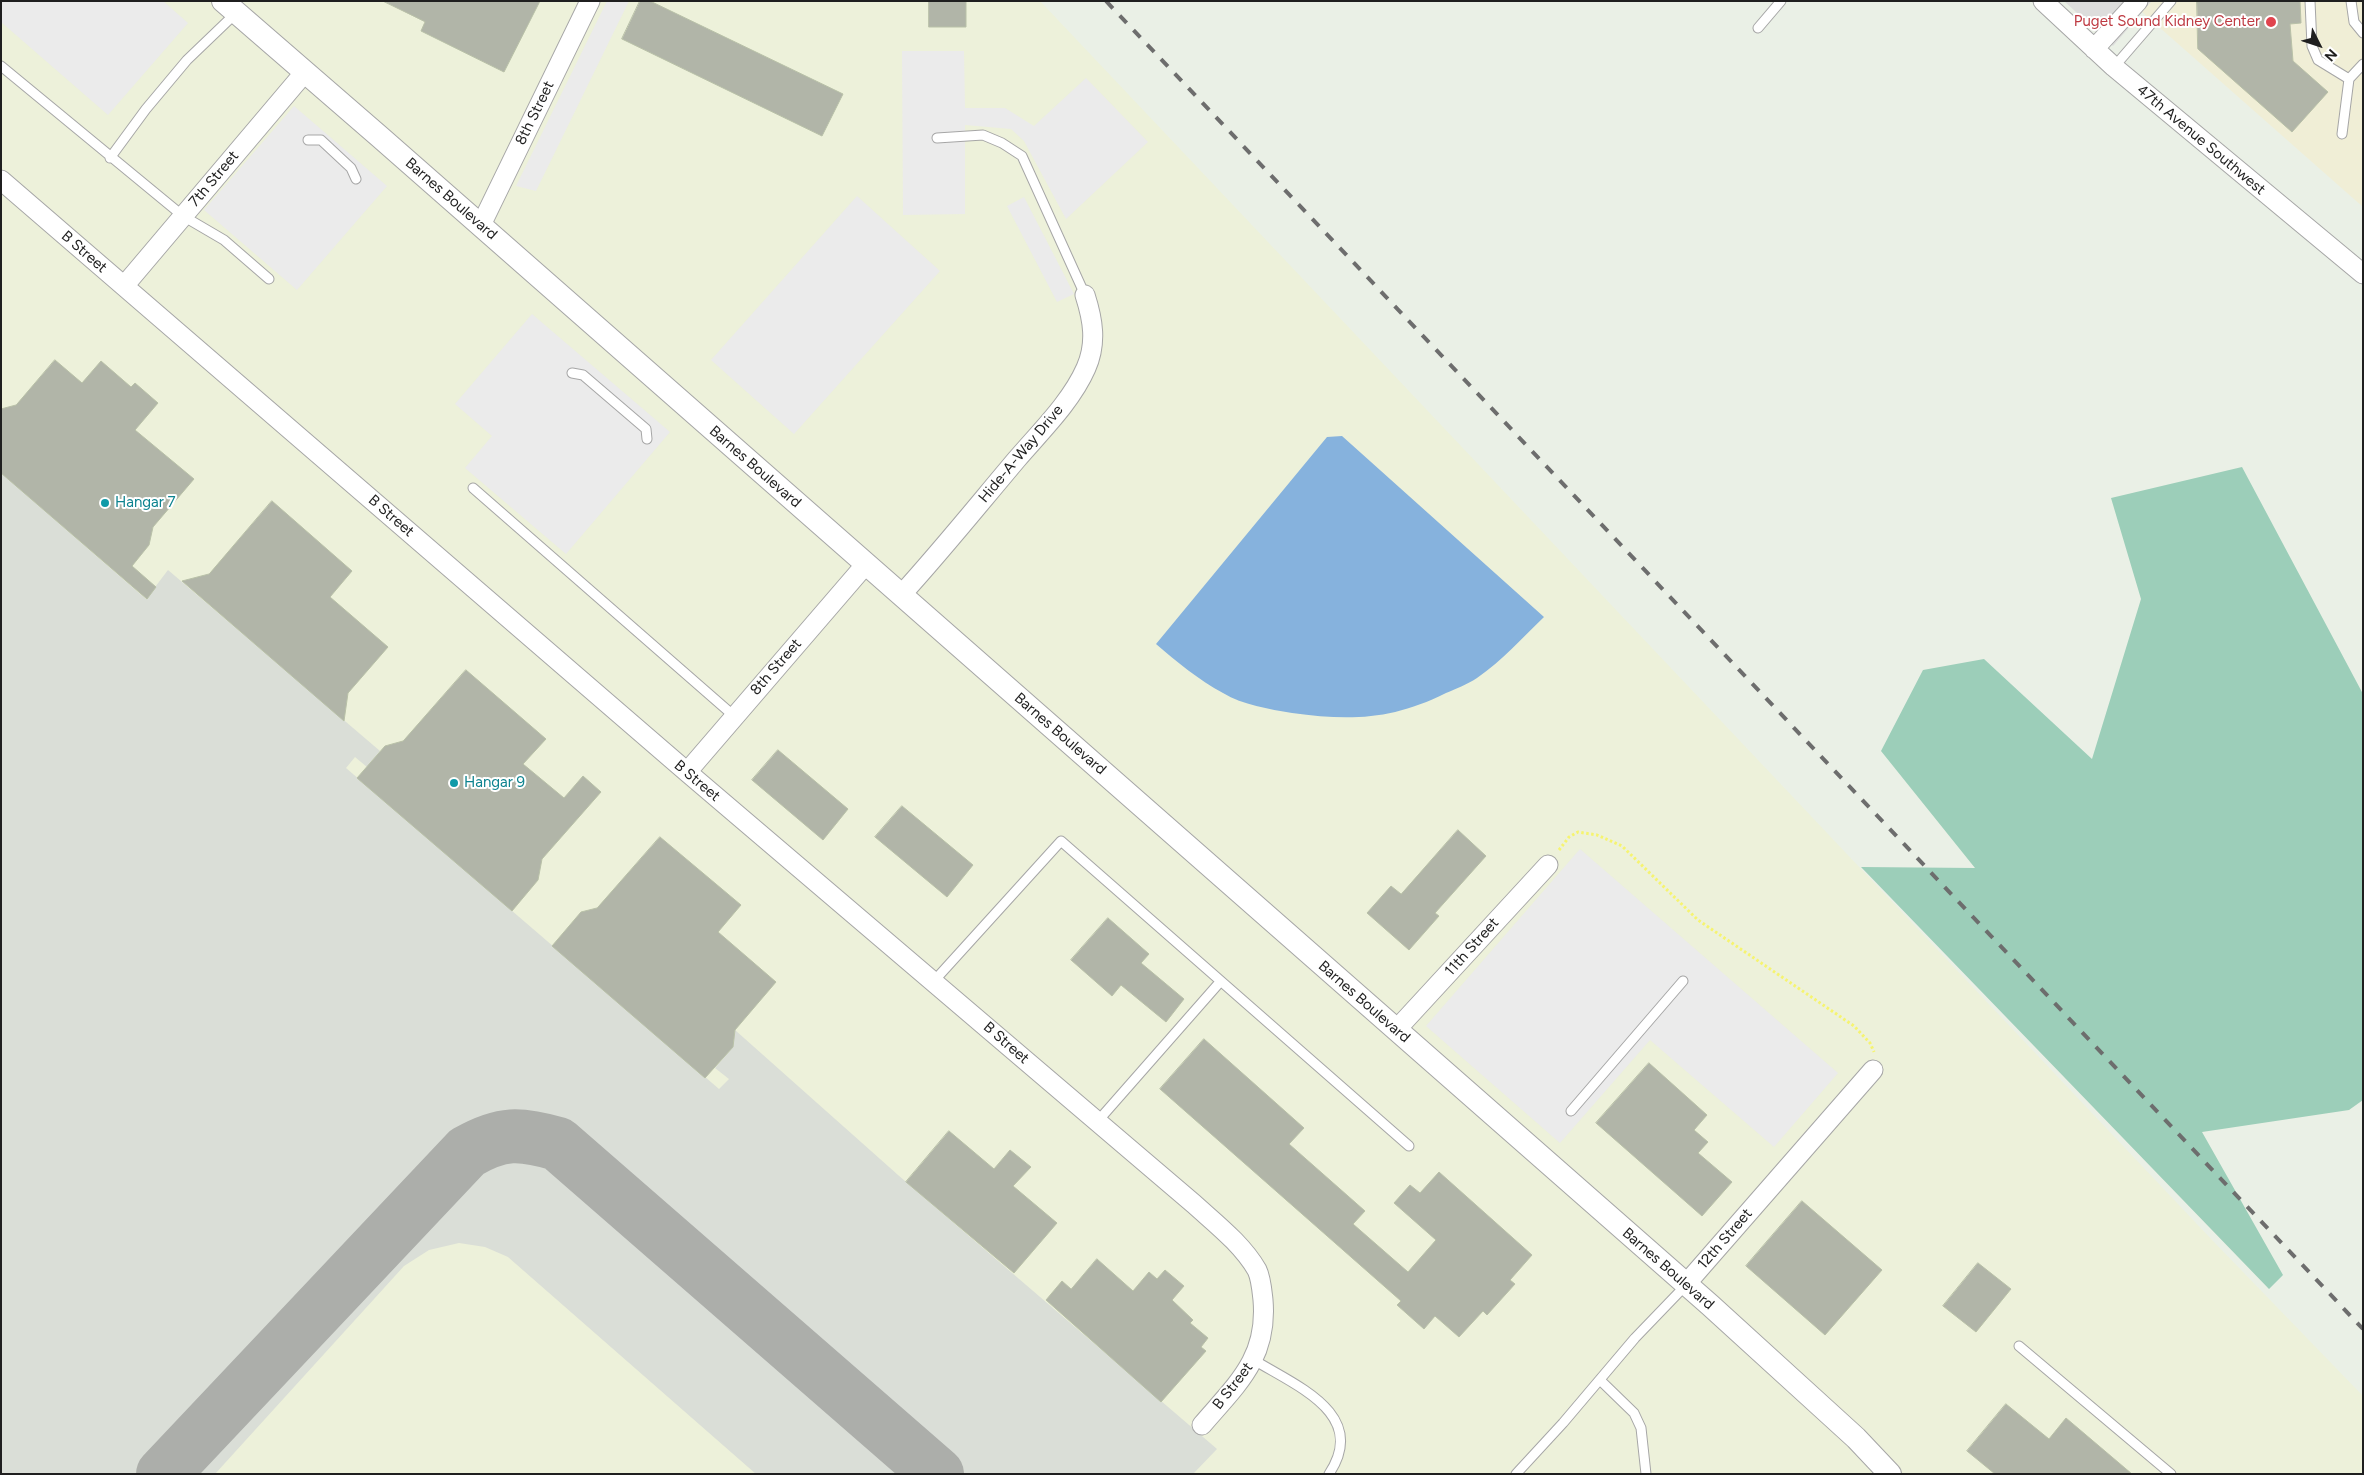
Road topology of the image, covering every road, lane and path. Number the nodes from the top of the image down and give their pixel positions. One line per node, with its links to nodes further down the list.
1 (590, 1): 24 (street, 8th Street)
2 (1781, 1): 9 (lane)
3 (2042, 1): 11 (street, 47th Avenue Southwest)
4 (2138, 1): 11 (street)
5 (2171, 1): 14 (lane)
6 (2310, 1): 16 (lane)
7 (2351, 1): 10 (lane)
8 (230, 7): 15 (street, Barnes Boulevard); 20 (lane)
9 (1758, 28)
10 (2363, 33)
11 (2094, 49): 14 (street, 47th Avenue Southwest)
12 (2363, 64): 16 (lane)
13 (1, 66): 20 (lane)
14 (2114, 67): 25 (street, 47th Avenue Southwest)
15 (305, 72): 23 (street, 7th Street); 24 (street, Barnes Boulevard)
16 (2350, 79): 17 (lane)
17 (2342, 134)
18 (937, 138): 28 (lane)
19 (308, 140): 21 (lane)
20 (110, 158): 23 (lane)
21 (356, 179)
22 (1, 180): 27 (street, B Street)
23 (183, 216): 26 (lane); 27 (street, 7th Street)
24 (480, 225): 32 (street, Barnes Boulevard)
25 (2356, 268)
26 (269, 279)
27 (124, 286): 35 (street, B Street)
28 (1084, 295): 33 (street, Hide-A-Way Drive)
29 (572, 373): 30 (lane)
30 (647, 438)
31 (473, 488): 34 (lane)
32 (866, 564): 33 (street, Barnes Boulevard); 34 (street, 8th Street)
33 (902, 594): 40 (street, Barnes Boulevard)
34 (734, 716): 35 (street, 8th Street)
35 (686, 772): 37 (street, B Street)
36 (1548, 865): 40 (street, 11th Street); 41 (path)
37 (934, 981): 39 (lane); 43 (street, B Street)
38 (1683, 981): 42 (lane)
39 (1220, 982): 43 (lane); 44 (lane)
40 (1396, 1030): 45 (street, Barnes Boulevard)
41 (1873, 1070): 45 (street, 12th Street)
42 (1571, 1110)
43 (1097, 1122): 47 (street, B Street)
44 (1409, 1146)
45 (1686, 1284): 48 (lane, 12th Street); 53 (street, Barnes Boulevard)
46 (2019, 1346): 54 (lane)
47 (1254, 1360): 49 (street, B Street); 50 (lane)
48 (1600, 1380): 51 (lane, 12th Street); 52 (lane)
49 (1202, 1425)
50 (1330, 1474)
51 (1516, 1474)
52 (1646, 1474)
53 (1890, 1474)
54 (2171, 1474)

